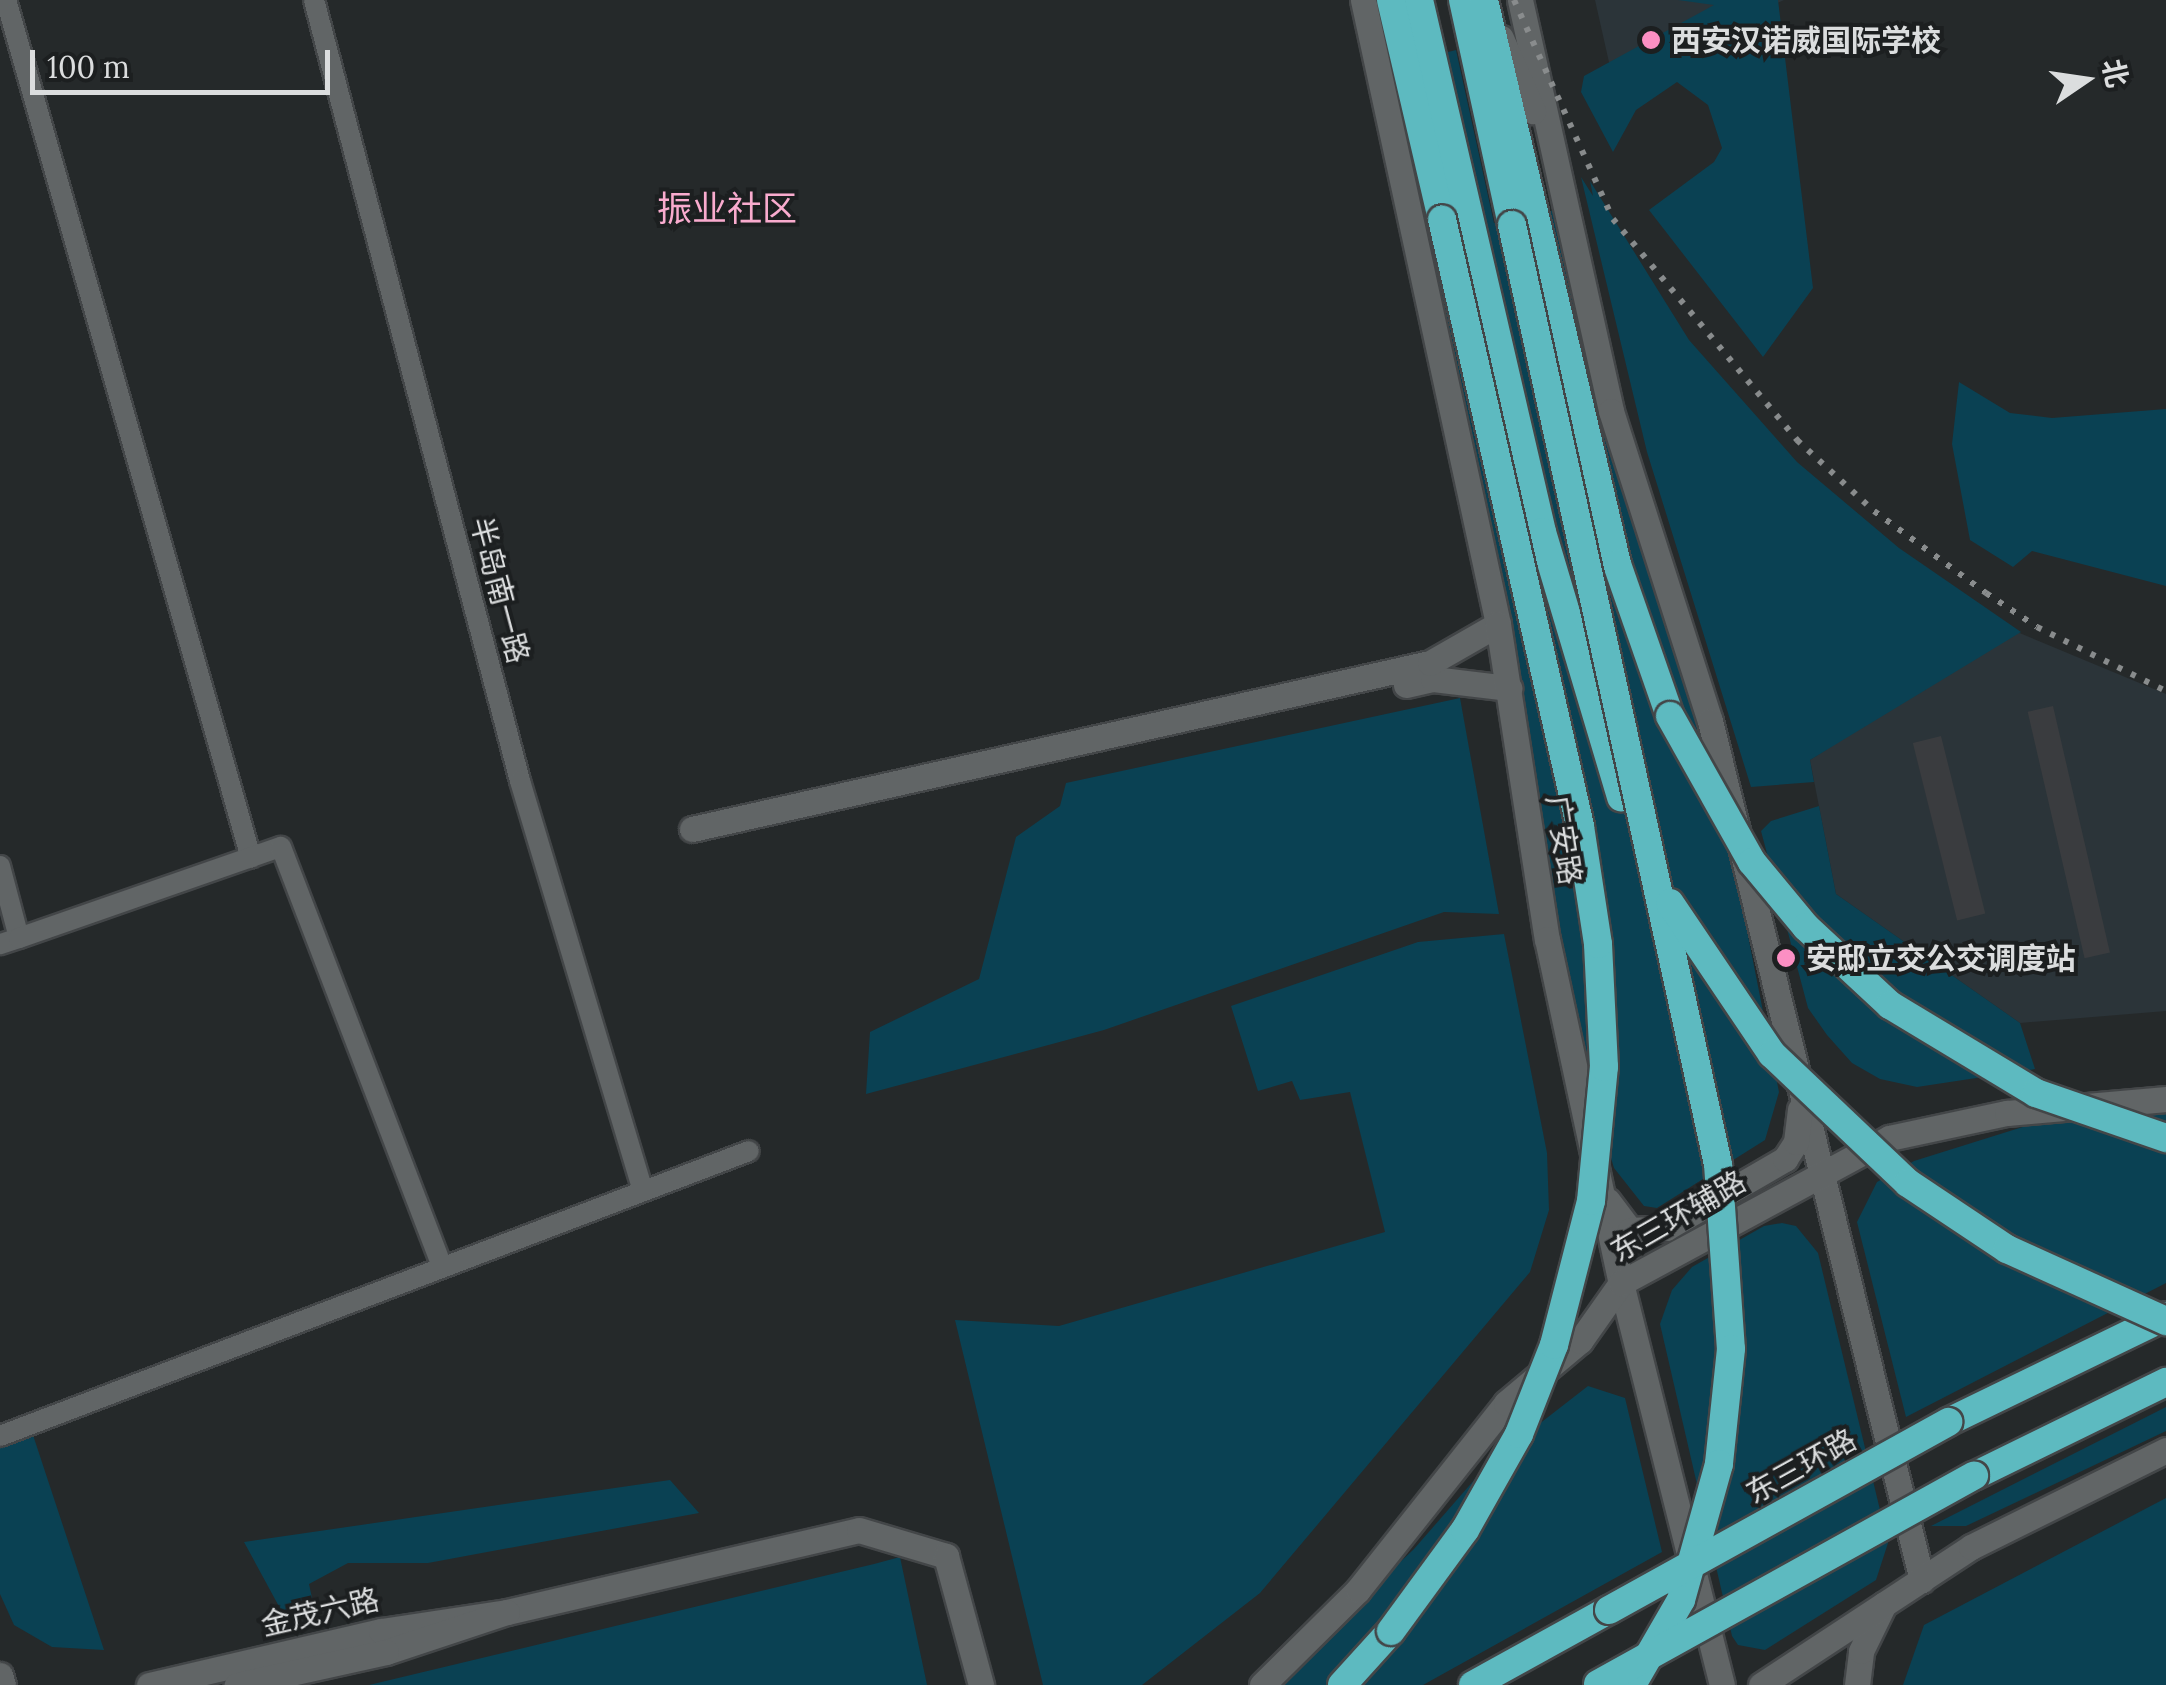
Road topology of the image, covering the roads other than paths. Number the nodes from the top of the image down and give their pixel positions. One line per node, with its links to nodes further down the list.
1 (6, 0): 13 (street)
2 (314, 0): 22 (street, 半岛南一路)
3 (1363, 0): 11 (main road, 广安路)
4 (1392, 0): 40 (highway, bridge)
5 (1418, 0): 25 (highway, bridge)
6 (1463, 0): 10 (highway)
7 (1484, 0): 9 (main road); 10 (highway)
8 (1520, 0): 9 (main road)
9 (1556, 161): 16 (main road)
10 (1526, 227): 18 (highway, bridge); 43 (highway, bridge)
11 (1498, 624): 12 (main road, 广安路); 12 (main road)
12 (1510, 688): 21 (main road, 广安路)
13 (251, 858): 15 (street); 23 (street)
14 (0, 866): 15 (street)
15 (10, 941)
16 (1800, 1091): 20 (main road); 21 (main road)
17 (2166, 1099): 20 (main road, 东三环辅路)
18 (2166, 1138)
19 (749, 1151): 22 (street)
20 (1820, 1172): 24 (main road, 东三环辅路); 29 (main road)
21 (1600, 1188): 24 (main road, 广安路)
22 (643, 1191): 23 (street)
23 (442, 1266): 27 (street)
24 (1621, 1283): 39 (main road, 东三环辅路); 44 (main road, 广安路)
25 (2166, 1318): 41 (highway, 东三环路, bridge)
26 (2166, 1382): 42 (highway, bridge)
27 (0, 1436)
28 (2166, 1450): 29 (main road)
29 (1922, 1580): 30 (main road)
30 (1884, 1604): 45 (main road); 46 (main road)
31 (507, 1612): 36 (main road, 金茂六路); 37 (main road, 金茂六路); 38 (main road, 金茂六路)
32 (0, 1662): 35 (main road)
33 (0, 1674): 34 (main road)
34 (2, 1685)
35 (16, 1685)
36 (149, 1685)
37 (237, 1685)
38 (980, 1685)
39 (1262, 1685)
40 (1342, 1685)
41 (1473, 1685)
42 (1597, 1685)
43 (1632, 1685)
44 (1722, 1685)
45 (1760, 1685)
46 (1857, 1685)

